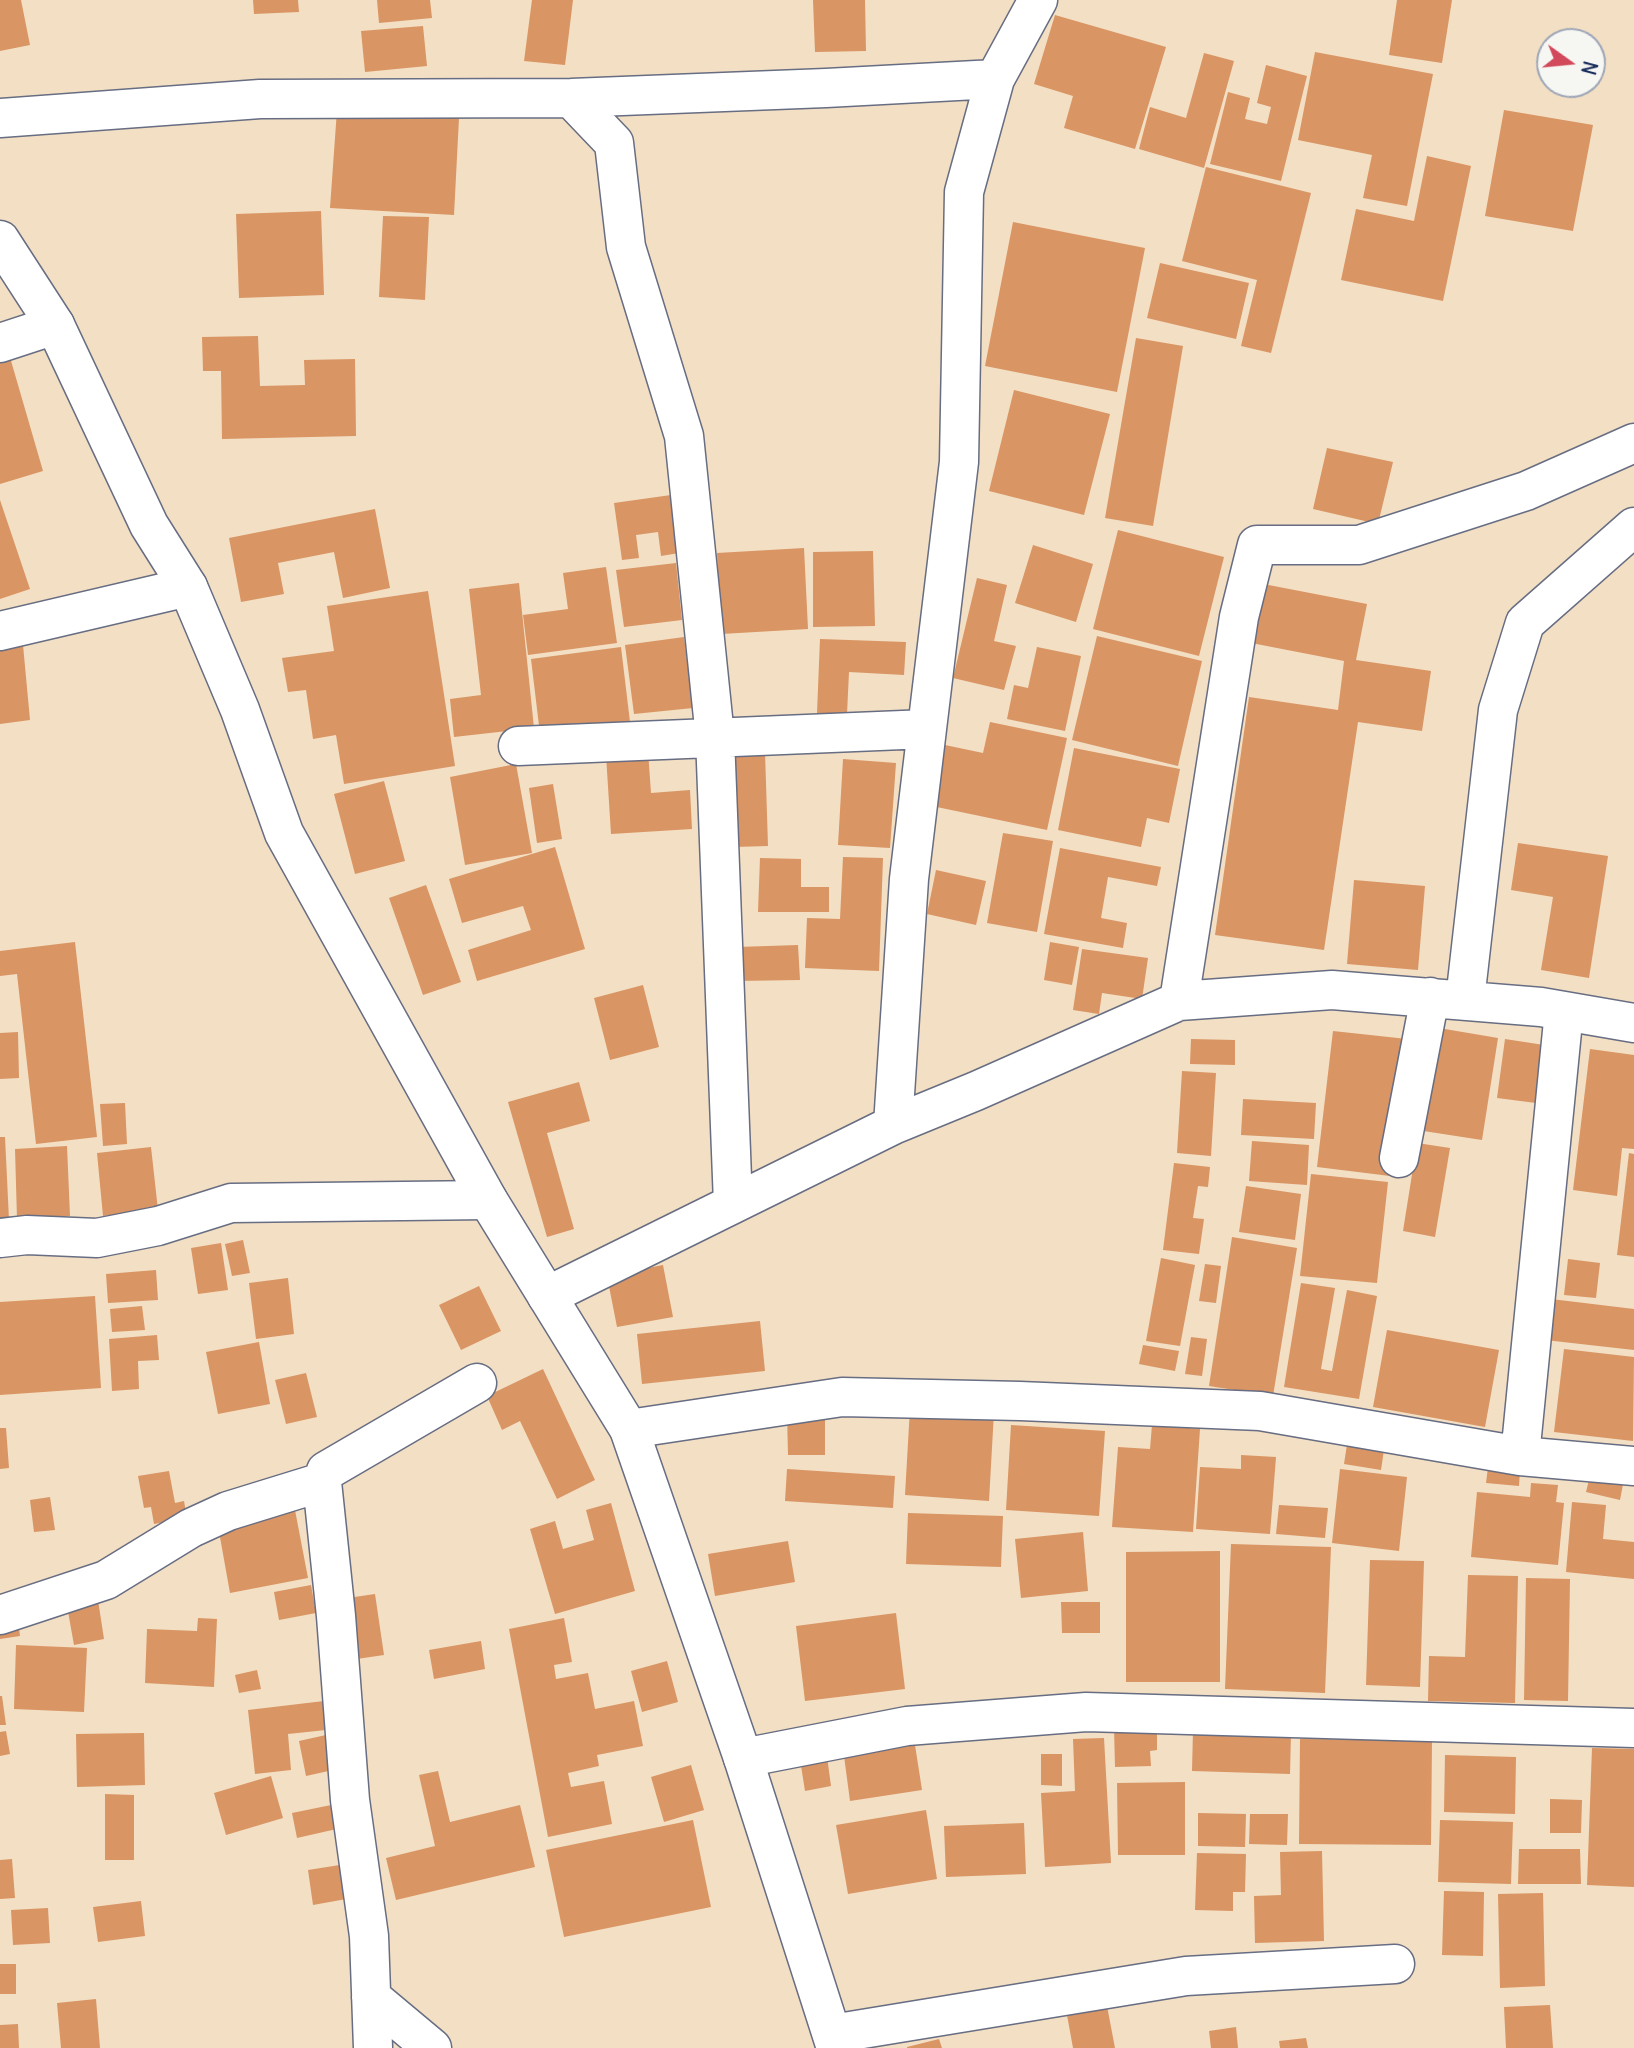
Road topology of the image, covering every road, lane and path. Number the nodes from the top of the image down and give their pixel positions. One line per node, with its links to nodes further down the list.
1 (1038, 0): 2 (street)
2 (995, 79): 3 (street); 12 (street)
3 (571, 98): 4 (street); 13 (street)
4 (0, 118)
5 (0, 240): 6 (street)
6 (55, 325): 7 (street); 10 (street)
7 (0, 343)
8 (1634, 443): 16 (street)
9 (1634, 527): 15 (street)
10 (188, 587): 11 (street); 21 (street)
11 (0, 631)
12 (927, 729): 13 (street); 19 (street)
13 (715, 737): 14 (street); 22 (street)
14 (518, 746)
15 (1447, 998): 16 (street); 17 (street); 20 (street)
16 (1179, 1001): 19 (street)
17 (1564, 1011): 18 (street); 27 (street)
18 (1634, 1023)
19 (893, 1125): 22 (street)
20 (1399, 1158)
21 (488, 1200): 23 (street); 24 (street)
22 (733, 1204): 24 (street)
23 (0, 1238)
24 (547, 1296): 26 (street)
25 (477, 1383): 29 (street)
26 (629, 1429): 27 (street); 32 (street)
27 (1520, 1456): 28 (street)
28 (1634, 1466)
29 (322, 1482): 30 (street); 34 (street)
30 (0, 1615)
31 (1634, 1728): 32 (street)
32 (743, 1758): 35 (street)
33 (1395, 1964): 35 (street)
34 (371, 1997): 36 (street); 37 (street)
35 (834, 2041)
36 (373, 2048)
37 (432, 2048)

